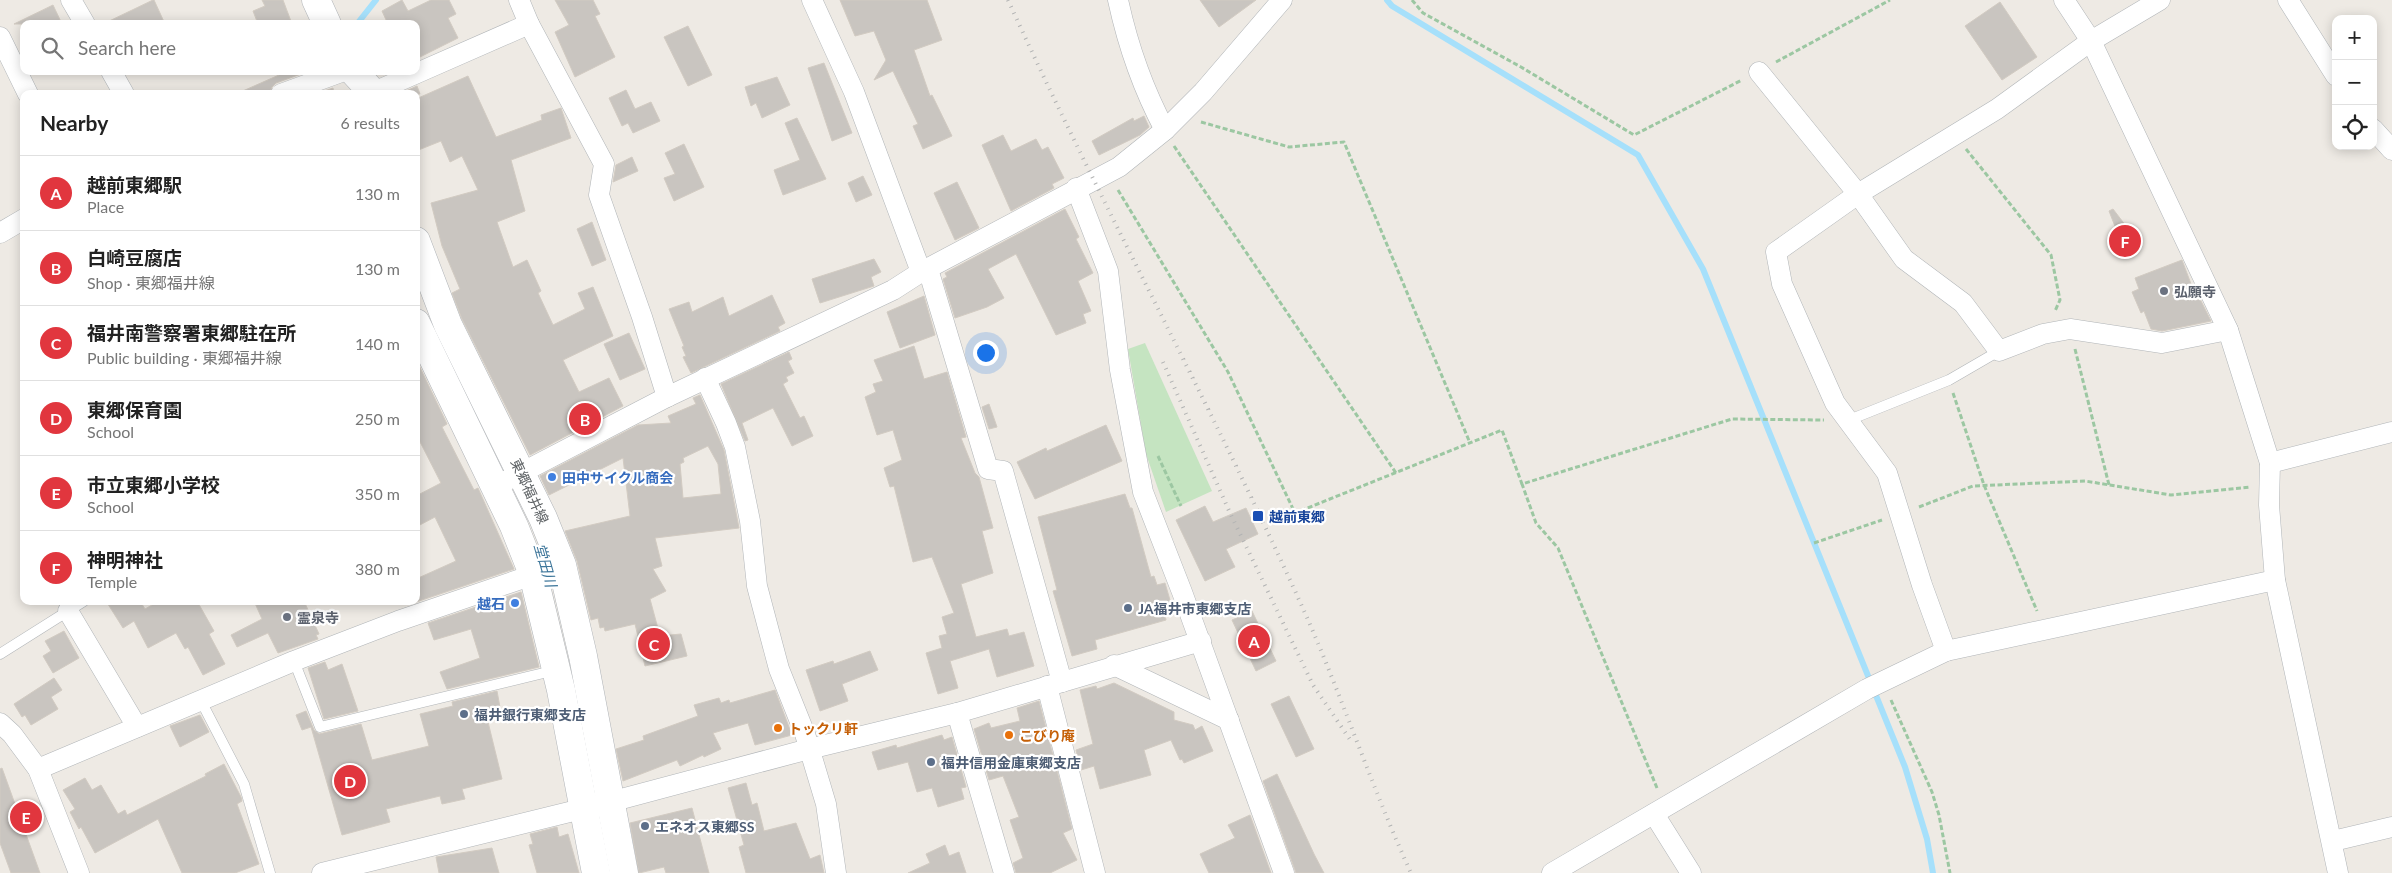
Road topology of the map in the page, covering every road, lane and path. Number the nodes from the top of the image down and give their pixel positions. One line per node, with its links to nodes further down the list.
1 (71, 0): 12 (street)
2 (316, 0): 13 (main road)
3 (519, 0): 14 (street)
4 (812, 0): 36 (street)
5 (1118, 0): 26 (street)
6 (1282, 0): 26 (street)
7 (1412, 0): 19 (path)
8 (1890, 0): 19 (path)
9 (2064, 0): 16 (street)
10 (2160, 0): 16 (street)
11 (2288, 0): 18 (street)
12 (83, 20)
13 (325, 20)
14 (529, 24): 17 (street); 44 (street)
15 (0, 37): 23 (street)
16 (2091, 41): 28 (street); 38 (street)
17 (420, 61)
18 (2332, 70)
19 (1759, 72): 32 (street)
20 (113, 75): 24 (street)
21 (379, 75): 22 (street)
22 (358, 82): 25 (street)
23 (26, 90)
24 (122, 90)
25 (307, 90)
26 (1172, 123): 30 (street); 47 (path); 50 (path)
27 (2377, 133): 29 (street)
28 (1955, 135): 32 (street); 39 (path)
29 (2392, 150)
30 (1108, 172): 31 (street); 50 (path)
31 (1076, 188): 36 (street); 63 (street)
32 (1858, 194): 41 (street); 45 (street)
33 (20, 221): 34 (street)
34 (0, 233)
35 (420, 252): 49 (main road, 東郷福井線)
36 (925, 270): 42 (street); 70 (street)
37 (2070, 329): 38 (street); 39 (street); 52 (path)
38 (2228, 330): 48 (street)
39 (2043, 334): 41 (street)
40 (420, 335): 55 (main road)
41 (1999, 352): 43 (lane)
42 (705, 378): 44 (street); 77 (street)
43 (1949, 380): 45 (lane); 54 (path)
44 (667, 397): 49 (street)
45 (1849, 420): 51 (path); 56 (street)
46 (2392, 432): 48 (street)
47 (1470, 443): 50 (path); 51 (path)
48 (2270, 463): 53 (street)
49 (522, 473): 55 (street); 58 (main road, 東郷福井線)
50 (1396, 473)
51 (1522, 484): 81 (path)
52 (2109, 485): 53 (path); 54 (path)
53 (2270, 485): 60 (street)
54 (1984, 486): 56 (path); 62 (path)
55 (494, 487): 59 (main road)
56 (1900, 514): 57 (path); 64 (street)
57 (1814, 543)
58 (562, 565): 59 (street); 66 (main road, 東郷福井線)
59 (533, 574): 67 (street); 69 (main road)
60 (2275, 580): 62 (street); 83 (street)
61 (76, 606): 65 (lane); 76 (street)
62 (2046, 630): 64 (street)
63 (1201, 641): 68 (street); 74 (street)
64 (1946, 651): 71 (street)
65 (0, 654)
66 (583, 656): 69 (street); 79 (main road, 東郷福井線)
67 (294, 661): 69 (lane); 72 (street)
68 (1114, 666): 70 (street); 74 (street)
69 (557, 672): 80 (main road)
70 (1054, 684): 73 (street); 91 (street)
71 (1875, 685): 81 (street); 95 (path)
72 (201, 701): 76 (street); 85 (lane)
73 (956, 713): 77 (street); 90 (street)
74 (1229, 720): 92 (street)
75 (0, 722): 78 (street)
76 (138, 728): 78 (street)
77 (809, 749): 79 (street); 89 (street)
78 (38, 769): 84 (street)
79 (610, 802): 80 (street); 88 (main road, 東郷福井線)
80 (583, 808): 86 (street); 87 (main road)
81 (1660, 810): 93 (street); 94 (street)
82 (2392, 828): 83 (street)
83 (2333, 841): 96 (street)
84 (79, 873)
85 (270, 873)
86 (322, 873)
87 (596, 873)
88 (624, 873)
89 (836, 873)
90 (1004, 873)
91 (1095, 873)
92 (1284, 873)
93 (1552, 873)
94 (1691, 873)
95 (1950, 873)
96 (2338, 873)

